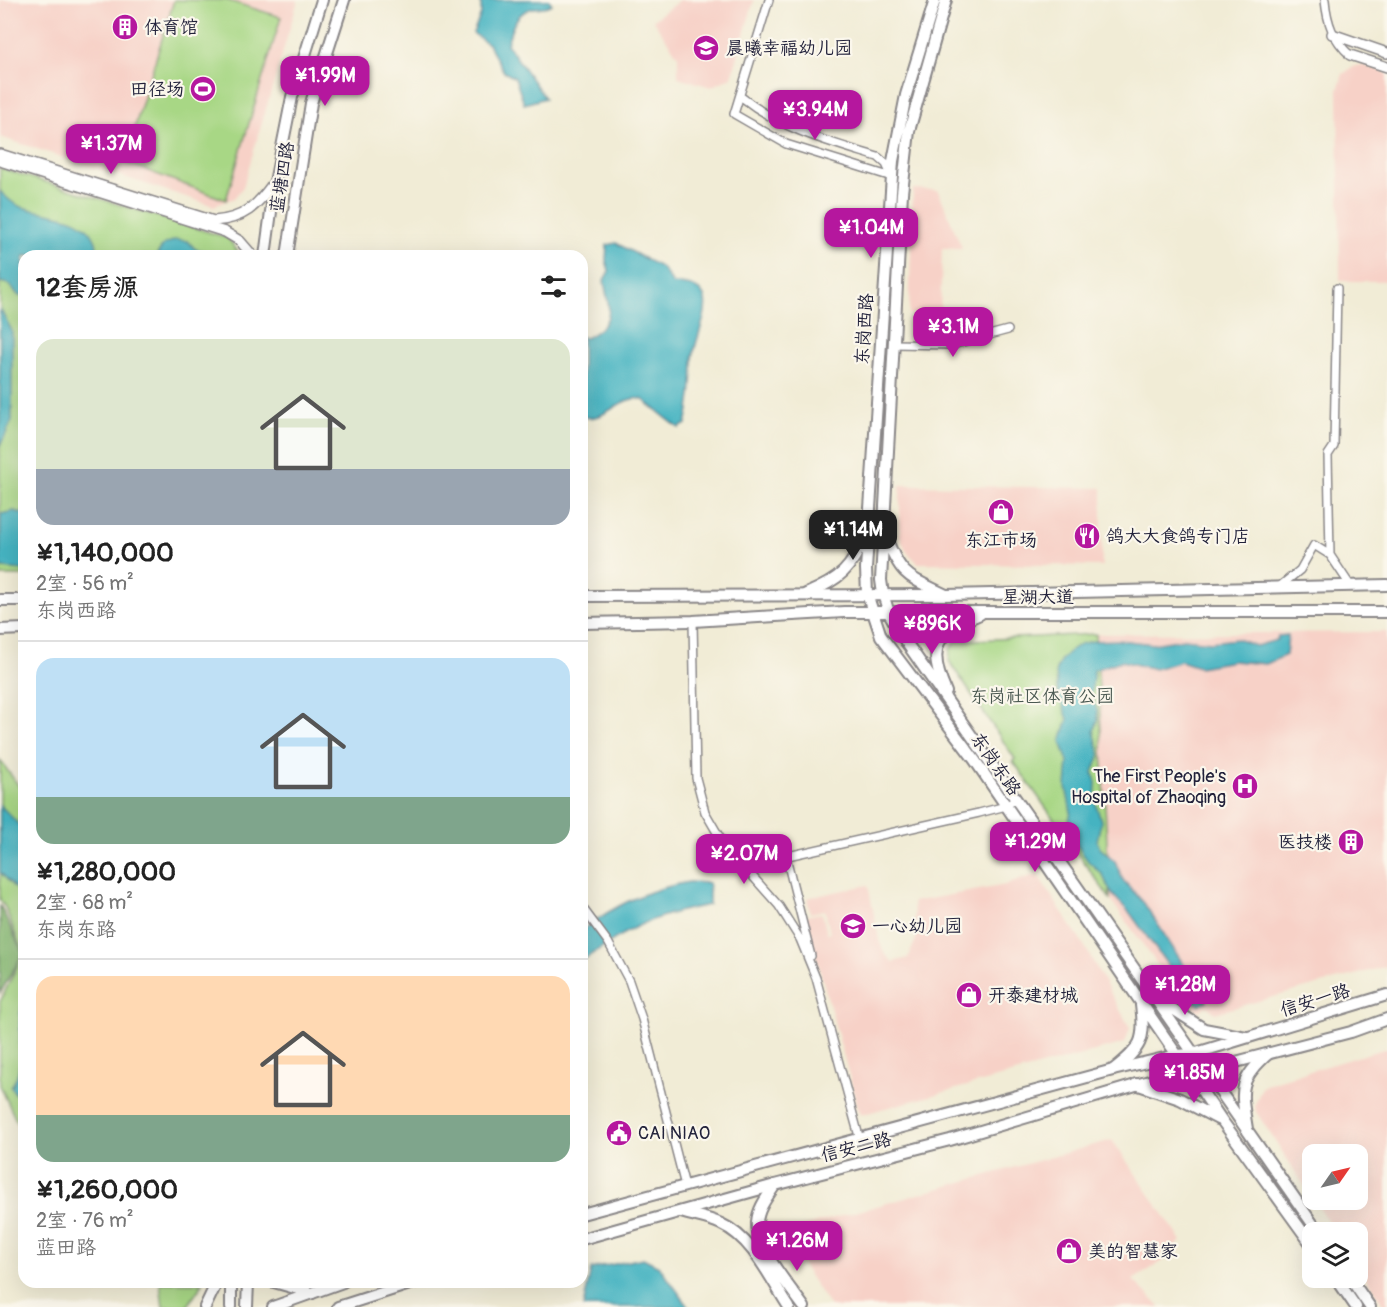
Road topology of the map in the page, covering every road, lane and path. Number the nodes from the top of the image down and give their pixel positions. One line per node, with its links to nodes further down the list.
1 (322, 0): 12 (main road, 蓝塘四路)
2 (344, 0): 13 (main road, 蓝塘四路)
3 (769, 0): 11 (street)
4 (935, 0): 16 (main road, 东岗西路)
5 (946, 0): 23 (main road, 东岗西路)
6 (1325, 0): 7 (street)
7 (1332, 34): 8 (street); 9 (street)
8 (1387, 53)
9 (1350, 55): 10 (street)
10 (1387, 67)
11 (740, 96): 16 (street); 16 (street)
12 (292, 97): 13 (main road); 17 (main road, 蓝塘四路)
13 (311, 103): 20 (main road, 蓝塘四路)
14 (0, 154): 17 (street)
15 (0, 161): 18 (street)
16 (892, 177): 24 (main road, 东岗西路)
17 (275, 182): 19 (main road, 蓝塘四路)
18 (248, 250)
19 (266, 250)
20 (288, 250)
21 (1337, 288): 28 (street)
22 (1008, 330): 23 (street)
23 (893, 344): 25 (main road, 东岗西路)
24 (871, 506): 25 (street); 26 (main road, 东岗西路)
25 (884, 506): 27 (main road, 东岗西路)
26 (869, 529): 33 (main road); 34 (main road, 东岗西路)
27 (883, 529): 35 (main road, 东岗西路); 36 (main road)
28 (1330, 555): 29 (street); 31 (street)
29 (1350, 585): 30 (main road, 星湖大道); 31 (main road, 星湖大道)
30 (1387, 585)
31 (1281, 586): 36 (main road, 星湖大道)
32 (767, 594): 33 (main road, 星湖大道); 37 (main road, 星湖大道); 44 (main road)
33 (806, 594): 34 (main road, 星湖大道)
34 (867, 594): 35 (main road, 星湖大道); 41 (main road, 东岗东路)
35 (882, 594): 36 (main road, 星湖大道); 42 (main road, 东岗东路)
36 (946, 595)
37 (588, 596)
38 (0, 600): 39 (main road)
39 (18, 600)
40 (1387, 612): 43 (main road, 星湖大道)
41 (871, 613): 42 (main road, 星湖大道); 44 (main road, 星湖大道); 50 (main road, 东岗东路)
42 (889, 613): 43 (main road, 星湖大道); 49 (main road, 东岗东路)
43 (980, 614): 49 (main road)
44 (766, 615): 45 (main road, 星湖大道)
45 (693, 621): 46 (main road, 星湖大道); 52 (street)
46 (588, 623)
47 (18, 629): 48 (main road)
48 (0, 630)
49 (954, 711): 50 (main road, 东岗东路)
50 (1011, 803): 51 (street); 55 (main road, 东岗东路); 57 (main road, 东岗东路)
51 (786, 857): 52 (street); 54 (street)
52 (743, 866): 54 (street)
53 (588, 914): 79 (street)
54 (816, 978): 77 (street)
55 (1152, 994): 60 (main road, 东岗东路); 62 (main road)
56 (1387, 995): 59 (main road, 信安一路)
57 (1141, 1002): 61 (main road, 东岗东路); 67 (main road)
58 (1387, 1019): 63 (main road)
59 (1304, 1021): 62 (main road, 信安一路); 63 (main road)
60 (1172, 1022): 61 (main road); 66 (main road, 东岗东路)
61 (1159, 1029): 65 (main road, 东岗东路)
62 (1246, 1037): 66 (main road, 信安一路)
63 (1309, 1042): 64 (main road)
64 (1269, 1053): 69 (main road); 76 (main road)
65 (1177, 1054): 66 (main road, 信安一路); 67 (main road, 信安一路); 68 (main road, 东岗东路)
66 (1193, 1054): 69 (main road, 东岗东路)
67 (1113, 1070): 72 (main road, 信安二路)
68 (1188, 1070): 69 (main road); 70 (main road); 73 (main road, 东岗东路)
69 (1205, 1070): 71 (main road, 东岗东路)
70 (1136, 1084): 74 (main road, 信安二路); 75 (main road)
71 (1221, 1094): 73 (main road); 76 (main road, 东岗东路)
72 (1014, 1099): 74 (main road); 77 (main road, 信安二路)
73 (1209, 1102): 75 (main road, 东岗东路)
74 (1019, 1120): 78 (main road, 信安二路)
75 (1223, 1122): 83 (main road, 东岗东路)
76 (1248, 1132): 82 (main road, 东岗东路)
77 (860, 1140): 79 (main road, 信安二路)
78 (775, 1185): 81 (main road, 信安二路); 100 (main road)
79 (685, 1186): 80 (main road, 信安二路)
80 (588, 1212)
81 (681, 1212): 84 (main road, 信安二路); 99 (main road)
82 (1311, 1222)
83 (1302, 1231)
84 (588, 1237)
85 (214, 1288): 95 (main road)
86 (231, 1288): 96 (main road)
87 (248, 1288): 97 (main road)
88 (294, 1288): 93 (main road)
89 (326, 1288): 93 (main road)
90 (398, 1288): 94 (main road)
91 (1343, 1288): 101 (main road)
92 (1357, 1288): 102 (main road)
93 (312, 1293): 98 (main road)
94 (342, 1306)
95 (205, 1307)
96 (231, 1307)
97 (247, 1307)
98 (273, 1307)
99 (789, 1307)
100 (804, 1307)
101 (1356, 1307)
102 (1370, 1307)

